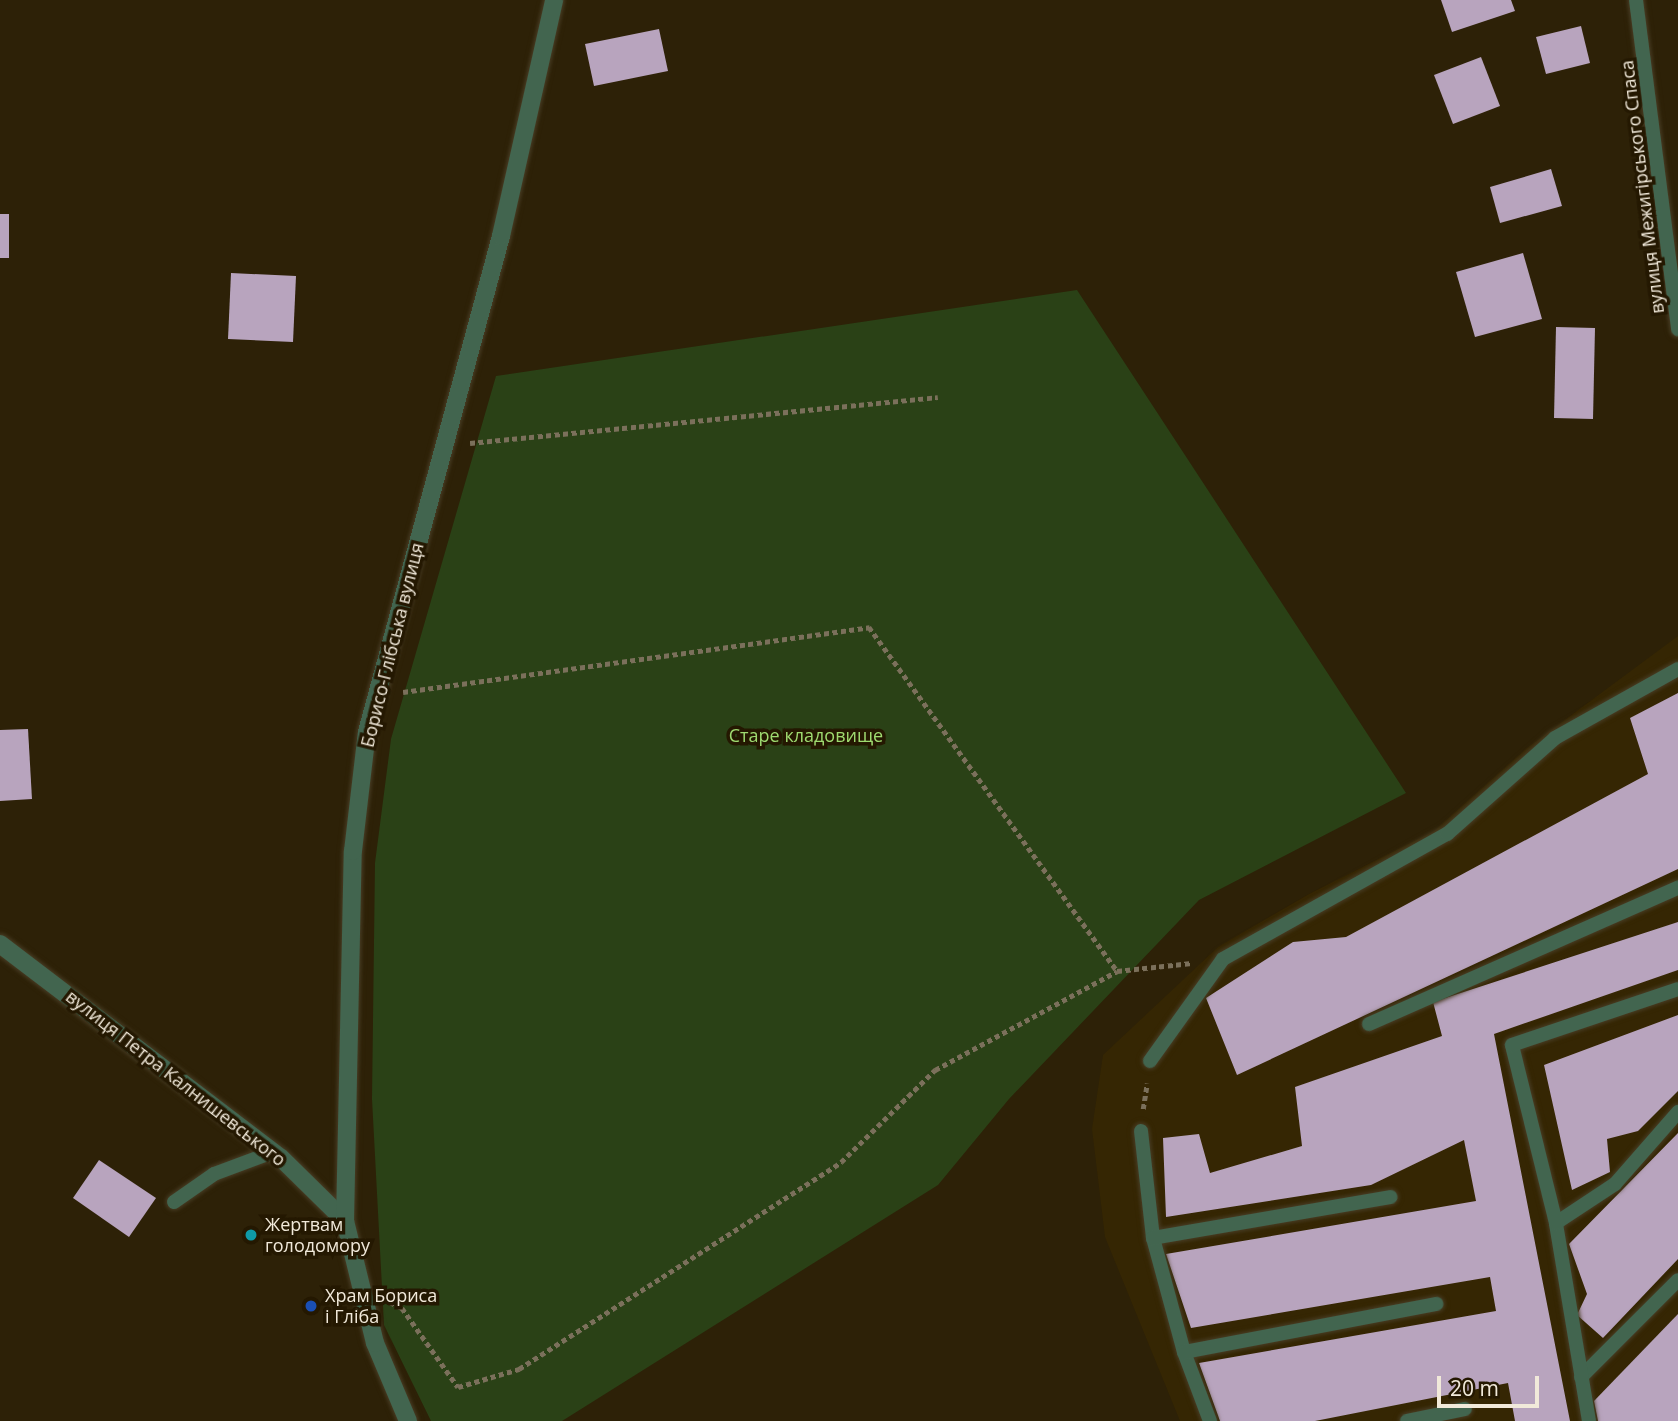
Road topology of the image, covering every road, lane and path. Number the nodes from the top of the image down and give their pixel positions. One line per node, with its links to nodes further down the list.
1 (554, 0): 5 (street, Борисо-Глібська вулиця)
2 (1636, 0): 3 (lane, вулиця Межигірського Спаса)
3 (1678, 329)
4 (937, 397): 5 (path)
5 (444, 445): 7 (street, Борисо-Глібська вулиця)
6 (1678, 669): 10 (lane)
7 (377, 696): 11 (path); 20 (street, Борисо-Глібська вулиця)
8 (1678, 888): 13 (lane)
9 (0, 944): 17 (street, вулиця Петра Калнишевського)
10 (1223, 959): 11 (path); 14 (lane)
11 (1117, 971): 24 (path)
12 (1678, 989): 21 (lane)
13 (1369, 1024)
14 (1150, 1061): 16 (path)
15 (1678, 1112): 21 (lane)
16 (1140, 1131): 22 (lane)
17 (273, 1152): 19 (lane); 20 (street, вулиця Петра Калнишевського)
18 (1390, 1197): 22 (lane)
19 (174, 1202)
20 (345, 1221): 24 (street, Борисо-Глібська вулиця)
21 (1556, 1223): 27 (lane)
22 (1153, 1238): 26 (lane)
23 (1678, 1280): 27 (lane)
24 (361, 1287): 29 (street, Борисо-Глібська вулиця)
25 (1436, 1304): 26 (lane)
26 (1184, 1352): 30 (lane)
27 (1581, 1377): 32 (lane)
28 (1465, 1409): 31 (lane)
29 (408, 1421)
30 (1210, 1421)
31 (1406, 1421)
32 (1589, 1421)

